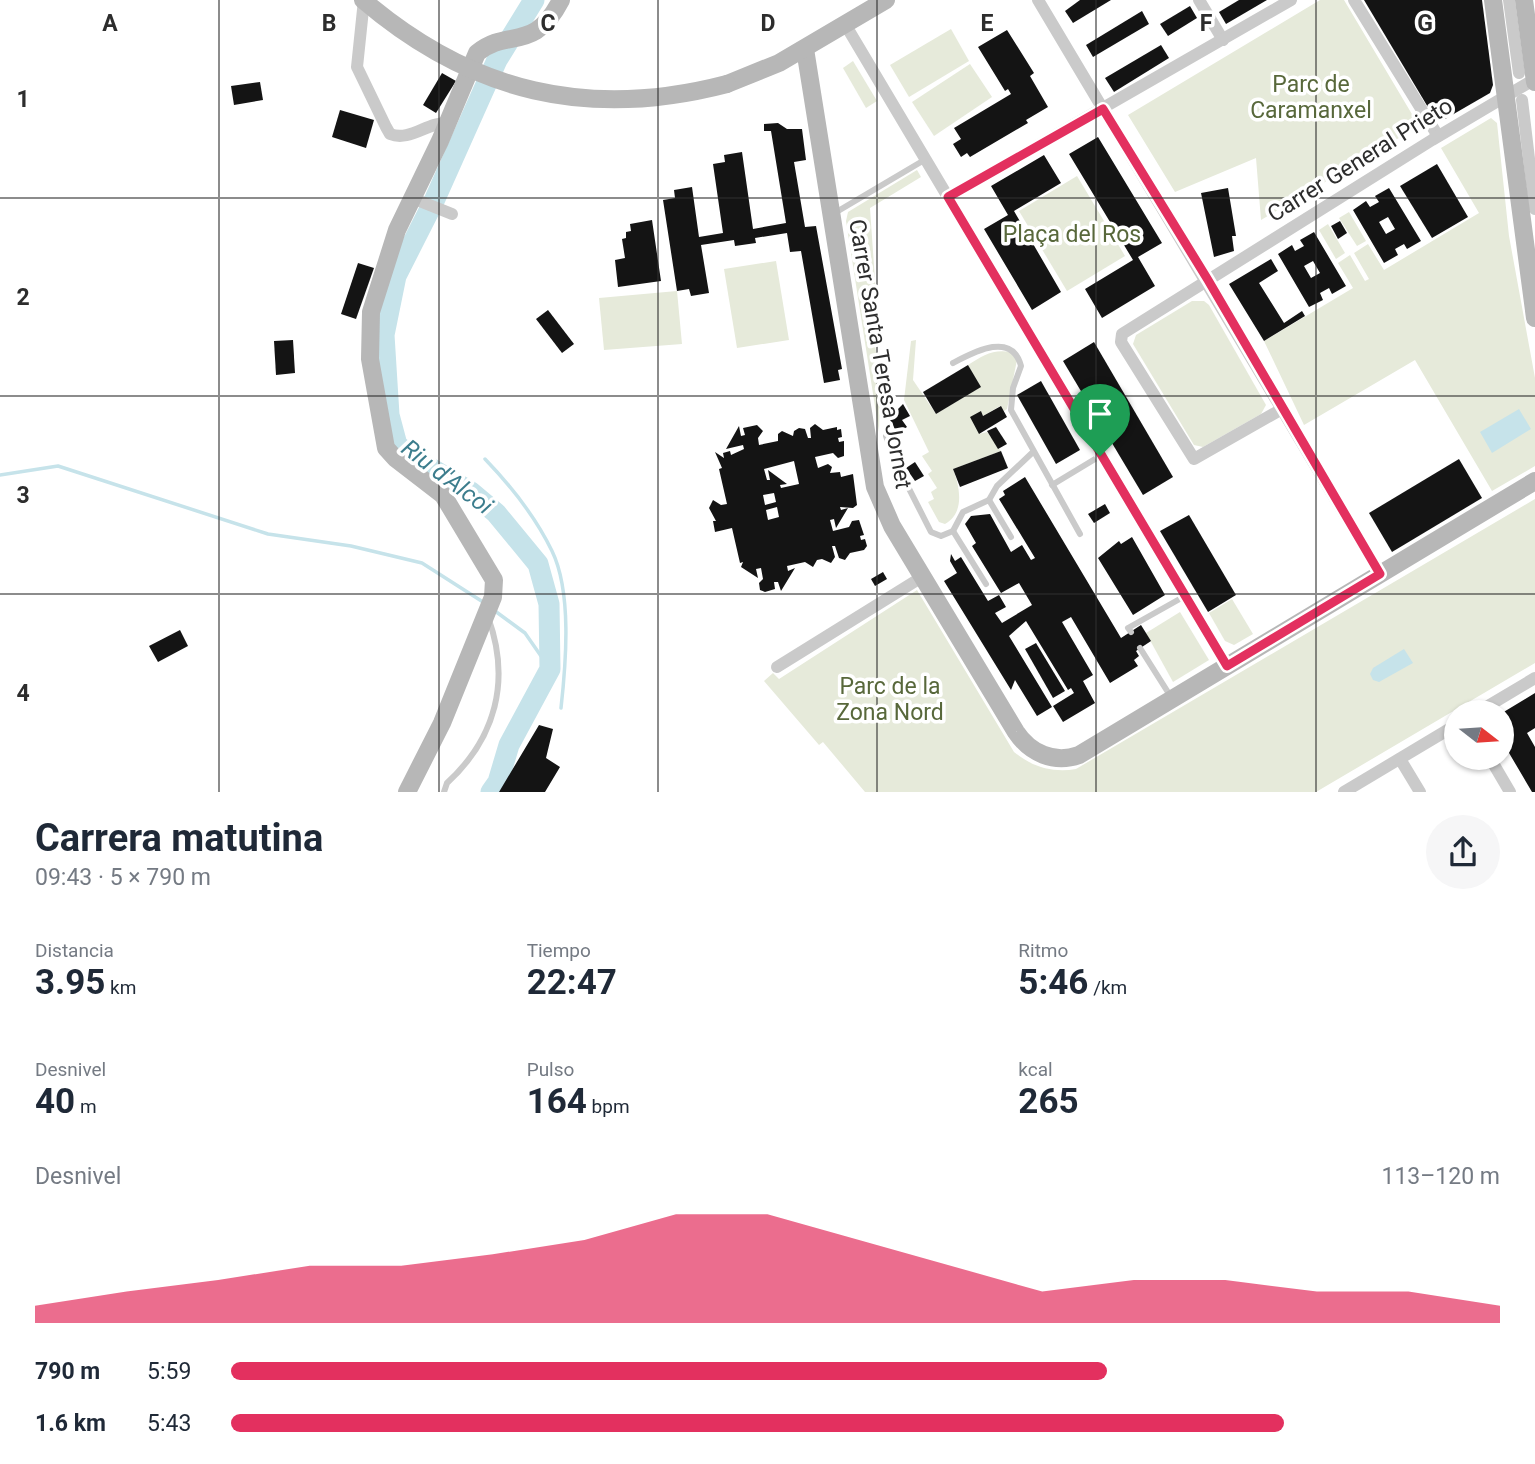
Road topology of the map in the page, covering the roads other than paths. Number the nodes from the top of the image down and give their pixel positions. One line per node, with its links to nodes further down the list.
1 (363, 0): 13 (street, bridge); 17 (street)
2 (561, 0): 17 (street)
3 (887, 0): 11 (street)
4 (1038, 0): 16 (street)
5 (1199, 0): 12 (street)
6 (1292, 0): 12 (street)
7 (1354, 0): 18 (street)
8 (1493, 0): 15 (street)
9 (1509, 0): 14 (street)
10 (1524, 0): 14 (street)
11 (845, 24): 13 (street); 19 (street)
12 (1223, 40): 16 (street)
13 (805, 49): 24 (street, Carrer Santa Teresa Jornet)
14 (1531, 78): 15 (street, Carrer General Prieto)
15 (1514, 98): 18 (street, Carrer General Prieto); 22 (street); 26 (street)
16 (1103, 109): 20 (street); 25 (street)
17 (448, 123): 21 (street)
18 (1438, 136): 25 (street, Carrer General Prieto)
19 (926, 159): 20 (street); 24 (lane)
20 (948, 197): 31 (street)
21 (413, 198): 23 (street); 42 (street)
22 (1535, 209)
23 (452, 214)
24 (831, 215): 39 (street, Carrer Santa Teresa Jornet)
25 (1208, 280): 28 (street); 28 (street, Carrer General Prieto)
26 (1535, 318)
27 (953, 363): 30 (lane)
28 (1283, 409): 38 (street)
29 (886, 436): 35 (lane)
30 (1033, 452): 33 (lane); 34 (lane)
31 (1100, 456): 33 (lane); 41 (street)
32 (1535, 481): 38 (street)
33 (1052, 485): 36 (lane)
34 (989, 500): 35 (lane); 37 (lane)
35 (953, 531): 40 (lane)
36 (1080, 534)
37 (1011, 537)
38 (1380, 574): 45 (street)
39 (922, 577): 46 (street); 48 (street, Carrer Santa Teresa Jornet)
40 (986, 584)
41 (1185, 596): 43 (lane); 45 (street)
42 (486, 612): 53 (street); 54 (lane)
43 (1130, 632)
44 (1140, 648): 48 (lane)
45 (1227, 666): 48 (street)
46 (777, 667)
47 (1535, 678): 49 (street)
48 (1172, 699)
49 (1498, 700)
50 (1444, 732): 51 (street)
51 (1400, 759): 55 (street); 56 (street)
52 (1497, 770): 57 (street)
53 (407, 792)
54 (444, 792)
55 (1344, 792)
56 (1420, 792)
57 (1510, 792)

